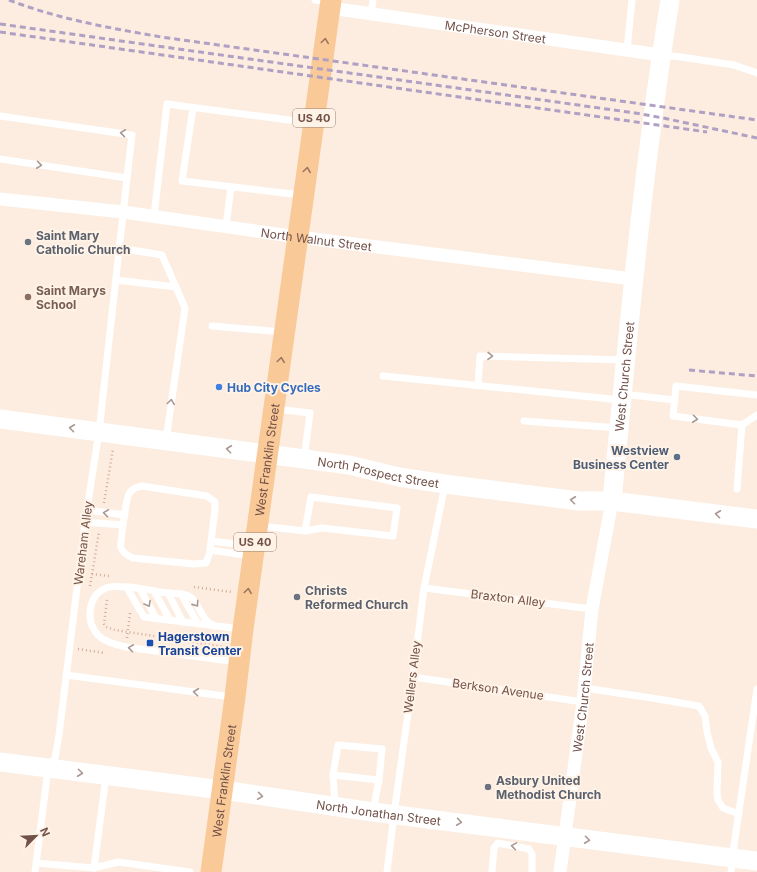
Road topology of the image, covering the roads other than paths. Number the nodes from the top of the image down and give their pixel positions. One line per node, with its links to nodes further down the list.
1 (374, 0): 5 (lane)
2 (632, 0): 6 (lane)
3 (670, 0): 7 (main road, West Church Street)
4 (327, 2): 5 (street, McPherson Street); 11 (main road, West Franklin Street / US 40, one-way to 4)
5 (372, 14): 6 (street, McPherson Street)
6 (627, 50): 7 (street, McPherson Street)
7 (661, 55): 8 (lane); 22 (main road, West Church Street)
8 (757, 73)
9 (193, 108): 11 (lane); 14 (lane); 18 (lane)
10 (0, 116): 13 (lane, Wareham Alley, one-way to 10)
11 (314, 123): 15 (main road, West Franklin Street / US 40, one-way to 11)
12 (0, 159): 13 (lane, one-way to 13)
13 (127, 178): 17 (lane, Wareham Alley)
14 (231, 187): 15 (lane); 19 (lane)
15 (304, 196): 20 (main road, West Franklin Street / US 40)
16 (0, 199): 17 (street, North Walnut Street)
17 (123, 212): 18 (street, North Walnut Street); 21 (lane, Wareham Alley)
18 (154, 216): 19 (street, North Walnut Street)
19 (226, 226): 20 (street, North Walnut Street)
20 (298, 237): 22 (street, North Walnut Street); 26 (main road, West Franklin Street / US 40)
21 (119, 248): 23 (lane, Wareham Alley); 24 (lane)
22 (633, 279): 27 (main road, West Church Street)
23 (116, 280): 24 (lane); 39 (lane, Wareham Alley)
24 (176, 287): 40 (lane, one-way to 24)
25 (212, 326): 26 (lane)
26 (285, 332): 33 (main road, West Franklin Street / US 40, one-way to 26)
27 (626, 360): 29 (lane, one-way to 27); 31 (main road, West Church Street)
28 (383, 376): 29 (lane)
29 (478, 385): 31 (lane)
30 (757, 395): 32 (lane)
31 (622, 397): 32 (lane); 38 (main road, West Church Street)
32 (674, 400): 37 (lane, one-way to 37)
33 (274, 408): 41 (main road, West Franklin Street / US 40); 42 (lane)
34 (757, 415): 37 (lane)
35 (0, 419): 39 (main road, North Prospect Street, one-way to 35)
36 (524, 422): 38 (lane)
37 (742, 425): 44 (lane)
38 (619, 428): 45 (main road, West Church Street)
39 (98, 432): 40 (main road, North Prospect Street); 46 (lane, Wareham Alley)
40 (166, 441): 41 (main road, North Prospect Street, one-way to 40)
41 (268, 454): 42 (main road, North Prospect Street); 51 (main road, West Franklin Street / US 40)
42 (304, 459): 43 (main road, North Prospect Street)
43 (445, 484): 45 (main road, North Prospect Street, one-way to 43); 57 (lane, Wellers Alley)
44 (736, 489)
45 (612, 501): 48 (main road, North Prospect Street, one-way to 45); 62 (street, West Church Street)
46 (87, 510): 47 (lane, one-way to 46); 49 (lane, Wareham Alley)
47 (125, 515): 50 (lane); 53 (lane)
48 (757, 519)
49 (85, 522): 50 (lane); 70 (lane, Wareham Alley)
50 (123, 525): 54 (lane)
51 (258, 525): 52 (lane); 55 (main road, West Franklin Street / US 40)
52 (304, 531): 52 (lane)
53 (211, 542): 54 (lane); 55 (lane)
54 (210, 550): 55 (lane)
55 (254, 551): 68 (main road, West Franklin Street / US 40, one-way to 55)
56 (127, 588): 58 (lane); 63 (lane); 69 (lane, one-way to 56)
57 (424, 588): 62 (lane, Braxton Alley); 71 (lane, Wellers Alley)
58 (140, 589): 59 (lane); 63 (lane, one-way to 63)
59 (154, 591): 60 (lane); 64 (lane)
60 (168, 593): 61 (lane); 65 (lane)
61 (180, 594): 66 (lane); 67 (lane, one-way to 67)
62 (592, 609): 72 (street, West Church Street)
63 (156, 618): 64 (lane)
64 (170, 620): 65 (lane)
65 (183, 622): 66 (lane)
66 (198, 624): 67 (lane)
67 (214, 626): 68 (lane)
68 (243, 629): 69 (main road, West Franklin Street / US 40)
69 (234, 655): 74 (main road, West Franklin Street / US 40)
70 (66, 675): 74 (lane, one-way to 70); 77 (lane, Wareham Alley)
71 (413, 676): 75 (lane, Berkson Avenue); 84 (lane, Wellers Alley)
72 (584, 688): 75 (street, West Church Street); 85 (lane)
73 (757, 690): 85 (lane)
74 (235, 697): 81 (main road, West Franklin Street / US 40)
75 (583, 702): 86 (street, West Church Street)
76 (0, 762): 77 (main road, North Jonathan Street)
77 (48, 769): 79 (main road, North Jonathan Street, one-way to 79); 88 (lane, Wareham Alley)
78 (333, 775): 80 (lane); 80 (lane); 82 (lane)
79 (106, 776): 81 (main road, North Jonathan Street); 90 (lane)
80 (379, 780): 83 (lane)
81 (222, 790): 82 (main road, North Jonathan Street, one-way to 82); 93 (main road, West Franklin Street / US 40)
82 (335, 806): 83 (main road, North Jonathan Street)
83 (373, 812): 84 (main road, North Jonathan Street)
84 (394, 814): 86 (main road, North Jonathan Street, one-way to 86); 94 (lane, Wellers Alley)
85 (739, 814): 89 (lane)
86 (565, 836): 89 (main road, North Jonathan Street, one-way to 89); 97 (street, West Church Street)
87 (757, 861): 89 (main road, North Jonathan Street)
88 (36, 863): 90 (lane); 91 (lane, Wareham Alley)
89 (732, 865)
90 (94, 868): 92 (lane)
91 (35, 872)
92 (190, 872)
93 (211, 872)
94 (387, 872)
95 (492, 872): 96 (lane, one-way to 95)
96 (532, 872)
97 (560, 872)

